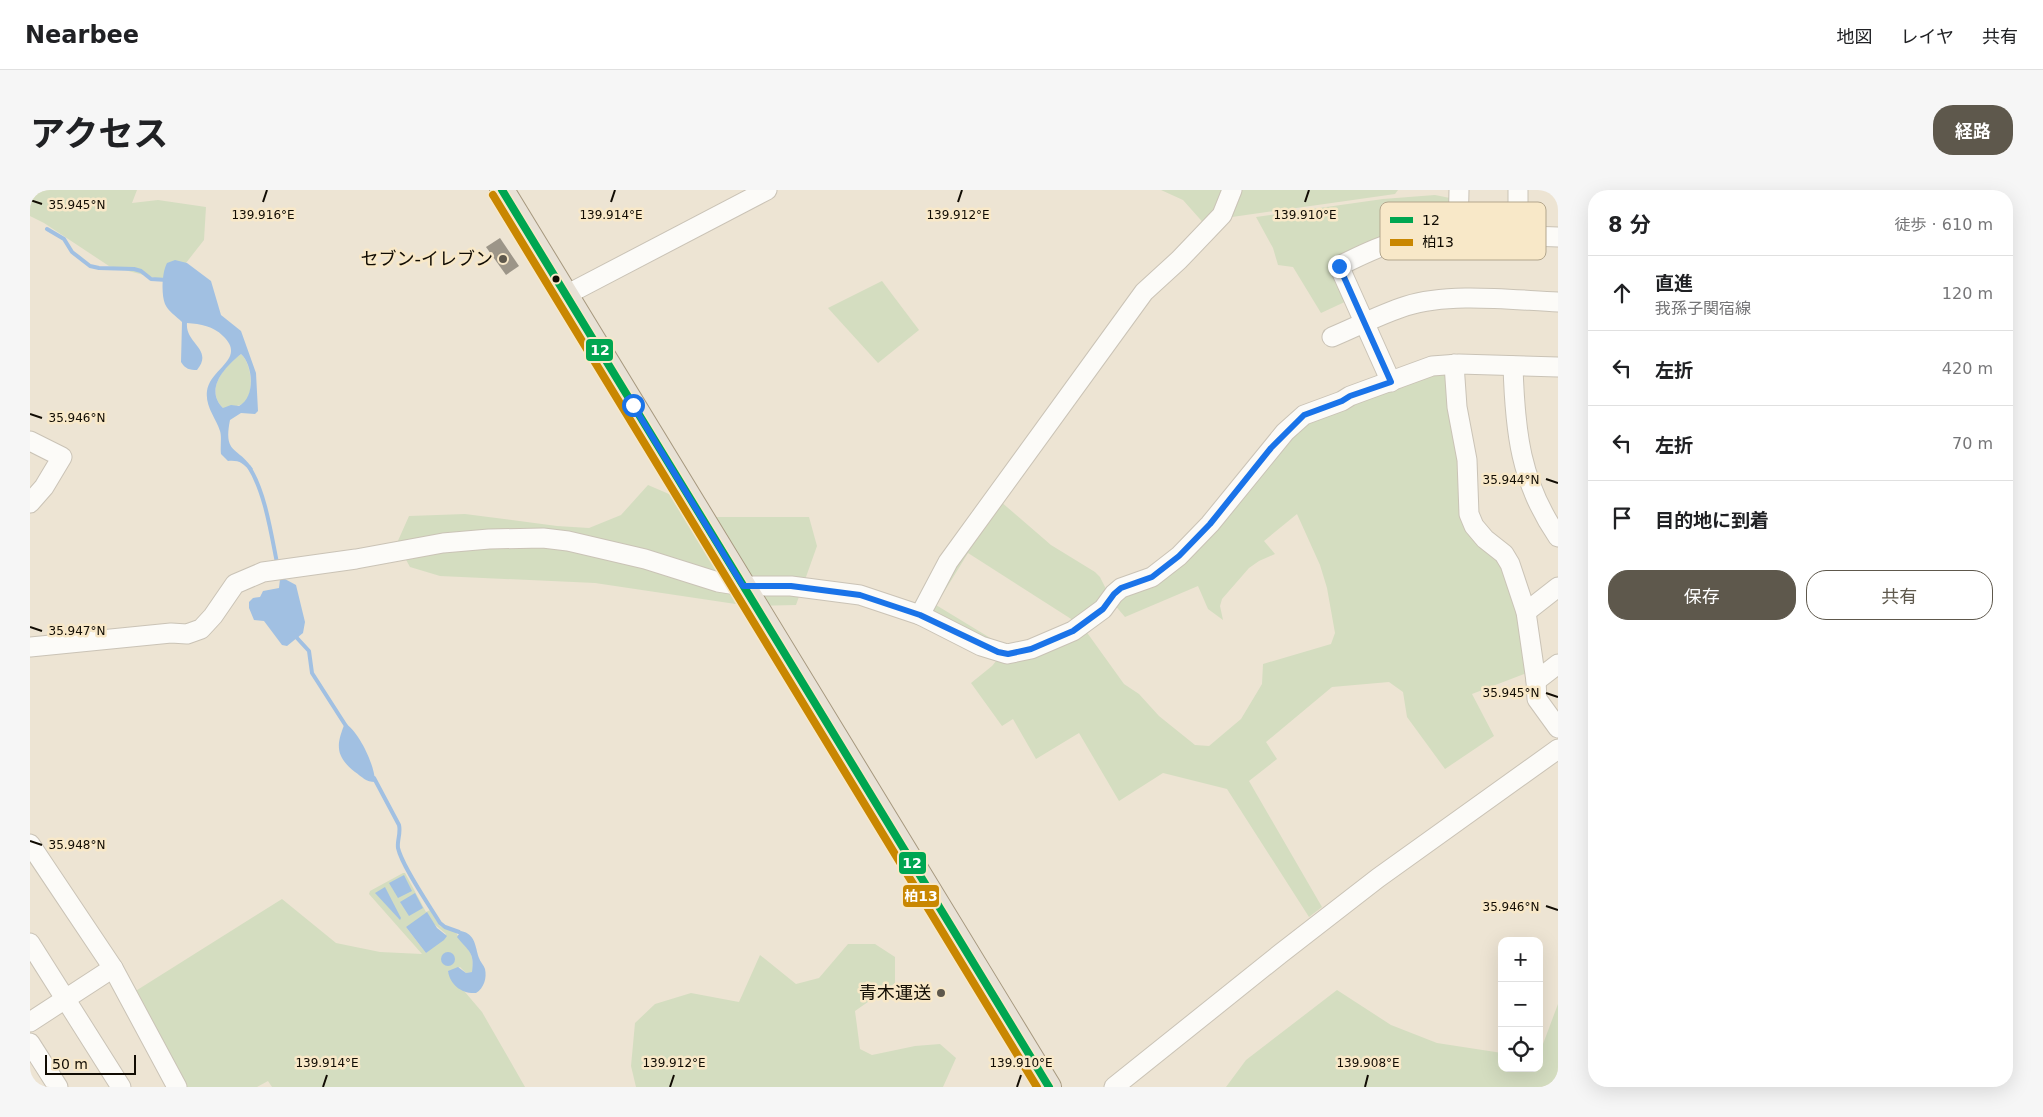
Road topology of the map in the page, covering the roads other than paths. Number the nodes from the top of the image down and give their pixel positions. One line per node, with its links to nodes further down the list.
1 (502, 190): 5 (main road)
2 (767, 190): 5 (street)
3 (1232, 190): 19 (street)
4 (1380, 248): 7 (street)
5 (566, 295): 16 (main road)
6 (1558, 302): 7 (street)
7 (1366, 323): 8 (street); 12 (street)
8 (1332, 337)
9 (1454, 364): 10 (street); 12 (street); 18 (street)
10 (1513, 366): 11 (street); 15 (street)
11 (1558, 367)
12 (1391, 382): 19 (street)
13 (30, 441): 14 (street)
14 (30, 503)
15 (1558, 537)
16 (743, 586): 19 (street); 20 (street); 34 (main road)
17 (1558, 587): 18 (street)
18 (1526, 612): 22 (street)
19 (920, 615)
20 (30, 647)
21 (1558, 664): 22 (street)
22 (1536, 681): 23 (street)
23 (1558, 728)
24 (1558, 749): 35 (street)
25 (30, 844): 27 (street)
26 (30, 943): 28 (street)
27 (113, 968): 28 (street); 33 (street)
28 (66, 1000): 29 (street); 32 (street)
29 (30, 1022)
30 (30, 1043): 31 (street)
31 (58, 1087)
32 (121, 1087)
33 (177, 1087)
34 (1049, 1087)
35 (1114, 1087)

